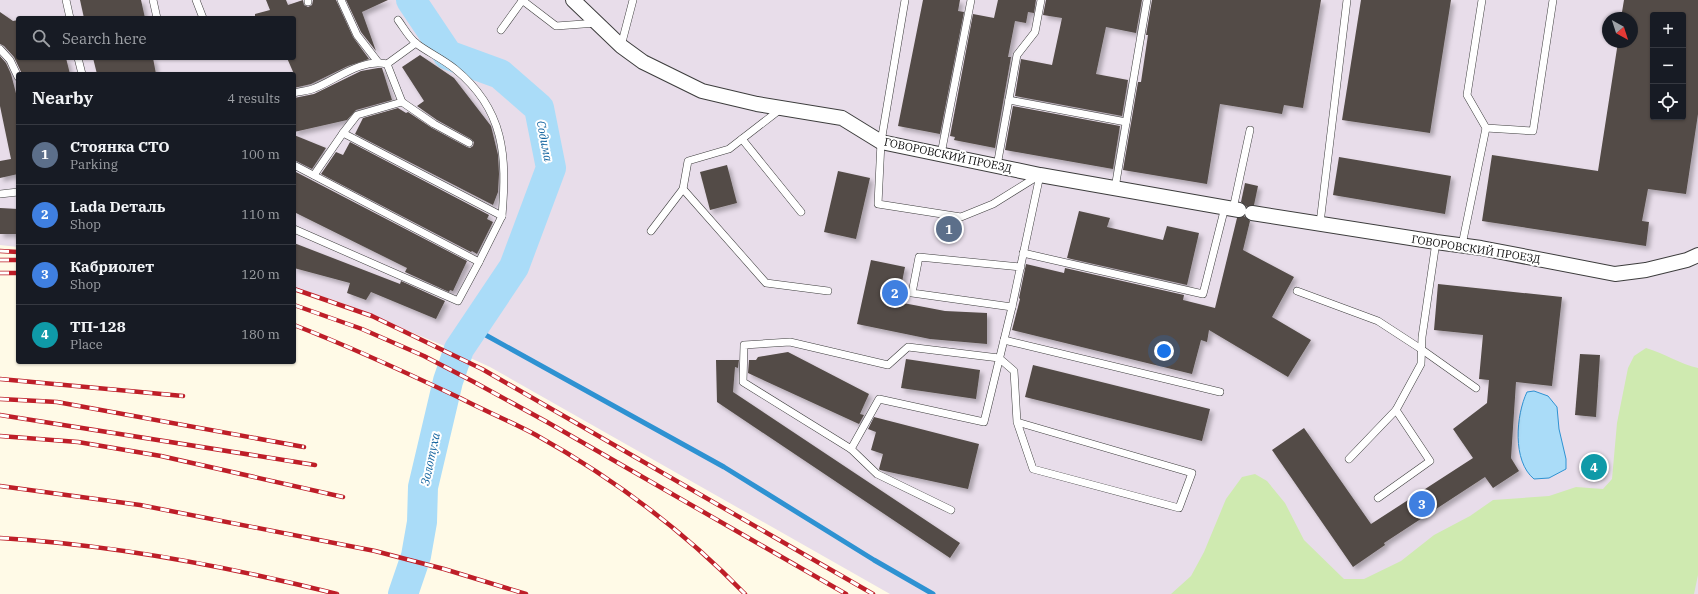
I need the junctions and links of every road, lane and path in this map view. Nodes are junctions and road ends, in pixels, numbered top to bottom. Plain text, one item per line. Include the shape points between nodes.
1 (66, 0) edge
2 (153, 0) edge
3 (196, 0) edge
4 (341, 0) edge
5 (573, 0) edge
6 (633, 0) edge
7 (905, 0) edge
8 (971, 0) edge
9 (1041, 0) edge
10 (1146, 0) edge
11 (1347, 0) edge
12 (1482, 0) edge
13 (1553, 0) edge
14 (522, 1) edge
15 (70, 16) edge
16 (157, 16) edge
17 (202, 16) edge
18 (398, 20) dead end
19 (597, 23) junction
20 (501, 30) dead end
21 (416, 43) junction
22 (621, 46) junction
23 (0, 49) edge
24 (78, 60) edge
25 (378, 62) junction
26 (387, 64) junction
27 (16, 72) edge
28 (82, 72) edge
29 (296, 93) edge
30 (1009, 100) junction
31 (402, 102) junction
32 (782, 108) junction
33 (1126, 122) junction
34 (1486, 128) junction
35 (1250, 130) dead end
36 (343, 133) junction
37 (742, 139) junction
38 (881, 142) junction
39 (469, 143) dead end
40 (941, 154) junction
41 (296, 166) edge
42 (997, 166) junction
43 (314, 175) junction
44 (1040, 175) junction
45 (1115, 188) junction
46 (683, 189) junction
47 (16, 192) edge
48 (0, 194) edge
49 (1237, 210) junction
50 (801, 212) dead end
51 (502, 216) junction
52 (1320, 223) junction
53 (296, 230) edge
54 (651, 231) dead end
55 (1436, 242) junction
56 (1462, 245) junction
57 (1023, 253) junction
58 (1698, 255) edge
59 (479, 262) junction
60 (1020, 266) junction
61 (828, 291) dead end
62 (1297, 291) dead end
63 (1012, 307) junction
64 (1004, 340) junction
65 (1421, 349) junction
66 (999, 358) junction
67 (1476, 388) dead end
68 (1220, 392) dead end
69 (1396, 410) junction
70 (1017, 422) junction
71 (852, 450) junction
72 (1349, 459) dead end
73 (1378, 498) dead end
74 (951, 510) dead end

1 - 15 lane
2 - 16 lane
3 - 17 lane
4 - 25 lane via 357,35
5 - 19 street, ГОВОРОВСКИЙ ПРОЕЗД
6 - 22 lane
7 - 38 lane
8 - 40 lane
9 - 30 lane via 1035,32 1017,55
10 - 33 lane
11 - 52 lane
12 - 34 lane via 1467,95
13 - 34 lane via 1533,131
14 - 19 lane via 556,26
14 - 20 lane
18 - 21 lane
19 - 22 street, ГОВОРОВСКИЙ ПРОЕЗД
21 - 26 lane
21 - 51 lane via 467,79 486,104 500,136 503,152
22 - 32 street, ГОВОРОВСКИЙ ПРОЕЗД via 643,62 702,91
23 - 27 lane
24 - 28 lane
25 - 26 lane
25 - 29 lane via 345,72 314,89
26 - 31 lane
30 - 33 lane
30 - 42 lane
31 - 36 lane via 357,115
31 - 39 lane via 434,124
32 - 37 lane
32 - 38 street, ГОВОРОВСКИЙ ПРОЕЗД via 842,118
33 - 45 lane
34 - 56 lane
35 - 49 lane
36 - 43 lane
36 - 51 lane
37 - 46 lane via 729,149 688,161
37 - 50 lane
38 - 40 street, ГОВОРОВСКИЙ ПРОЕЗД
38 - 44 lane via 878,204 961,217 993,204
40 - 42 street, ГОВОРОВСКИЙ ПРОЕЗД
41 - 43 lane
42 - 44 street, ГОВОРОВСКИЙ ПРОЕЗД
43 - 59 lane
44 - 45 street, ГОВОРОВСКИЙ ПРОЕЗД
44 - 57 lane
45 - 49 street, ГОВОРОВСКИЙ ПРОЕЗД
46 - 54 lane
46 - 61 lane via 766,283
47 - 48 lane
49 - 52 street, ГОВОРОВСКИЙ ПРОЕЗД
49 - 57 lane via 1203,294
51 - 59 lane
52 - 55 street, ГОВОРОВСКИЙ ПРОЕЗД
53 - 59 lane via 458,301
55 - 56 street, ГОВОРОВСКИЙ ПРОЕЗД
55 - 65 lane
56 - 58 street, ГОВОРОВСКИЙ ПРОЕЗД via 1615,274 1646,270
57 - 60 lane
60 - 63 lane
60 - 63 lane via 919,257 912,293
62 - 65 lane via 1378,321
63 - 64 lane
64 - 66 lane
64 - 68 lane
65 - 67 lane
65 - 69 lane via 1421,364
66 - 70 lane via 1014,371
66 - 71 lane via 984,422 879,399
66 - 71 lane via 908,347 888,364 790,342 744,345 743,382
69 - 72 lane
69 - 73 lane via 1430,461
70 - 70 lane via 1192,473 1179,508 1033,469
71 - 74 lane via 877,474

